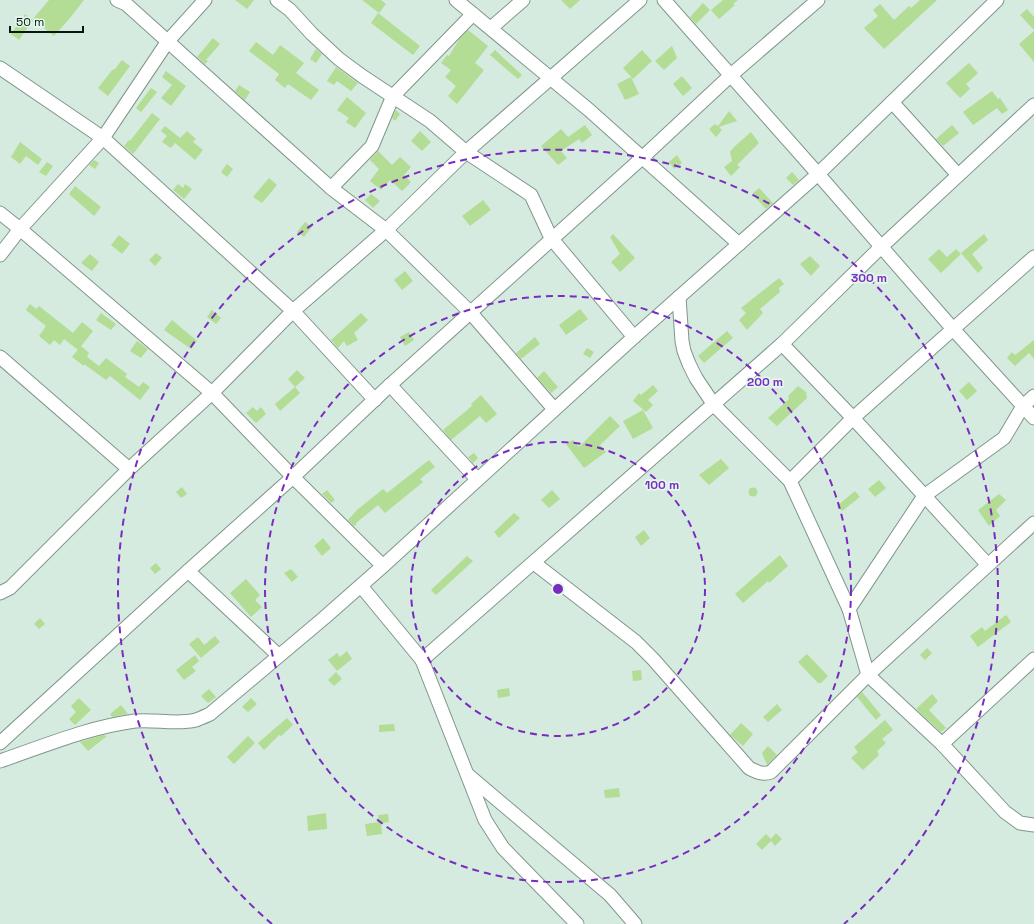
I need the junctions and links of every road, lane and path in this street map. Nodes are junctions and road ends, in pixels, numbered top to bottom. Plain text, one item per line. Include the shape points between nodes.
1 (117, 0) edge
2 (205, 0) edge
3 (277, 0) edge
4 (456, 0) edge
5 (523, 0) edge
6 (640, 0) edge
7 (664, 0) edge
8 (997, 0) edge
9 (809, 3) edge
10 (474, 14) junction
11 (491, 28) junction
12 (168, 41) junction
13 (0, 68) edge
14 (731, 75) junction
15 (551, 79) junction
16 (392, 96) junction
17 (892, 102) junction
18 (1034, 104) edge
19 (103, 138) junction
20 (466, 152) junction
21 (643, 157) junction
22 (818, 174) junction
23 (958, 175) junction
24 (331, 188) junction
25 (0, 213) edge
26 (20, 228) junction
27 (386, 230) junction
28 (551, 238) junction
29 (739, 244) junction
30 (881, 247) junction
31 (0, 255) edge
32 (1034, 257) edge
33 (678, 297) junction
34 (293, 311) junction
35 (470, 312) junction
36 (953, 329) junction
37 (634, 336) junction
38 (782, 344) junction
39 (0, 357) edge
40 (390, 385) junction
41 (212, 393) junction
42 (1034, 396) edge
43 (375, 400) junction
44 (714, 405) junction
45 (1023, 406) junction
46 (554, 409) junction
47 (853, 418) junction
48 (1034, 418) edge
49 (129, 469) junction
50 (293, 477) junction
51 (477, 479) junction
52 (790, 481) junction
53 (924, 496) junction
54 (1034, 523) edge
55 (534, 563) junction
56 (988, 565) junction
57 (383, 566) junction
58 (188, 571) junction
59 (361, 586) junction
60 (0, 593) edge
61 (849, 609) junction
62 (278, 655) junction
63 (1034, 659) edge
64 (422, 660) junction
65 (868, 675) junction
66 (0, 743) edge
67 (942, 744) junction
68 (0, 761) edge
69 (467, 774) junction
70 (1034, 824) edge
71 (577, 924) edge
72 (635, 924) edge

1 - 12 street via 126,4
2 - 12 street
3 - 16 street via 339,58
4 - 10 street
5 - 11 street
6 - 15 street
7 - 14 street
8 - 17 street
9 - 14 street
10 - 11 street
10 - 16 street
11 - 15 street
12 - 19 street
12 - 24 street
13 - 19 street
14 - 21 street
14 - 22 street
15 - 20 street
15 - 21 street
16 - 20 street via 430,121
16 - 24 street via 372,146
17 - 22 street
17 - 23 street
18 - 23 street
19 - 26 street
19 - 34 street
20 - 27 street
20 - 28 street via 531,194
21 - 28 street
21 - 29 street
22 - 29 street
22 - 30 street
23 - 30 street
24 - 27 street
25 - 26 street
26 - 31 street
26 - 41 street
27 - 34 street
27 - 35 street
28 - 35 street
28 - 37 street
29 - 33 street
30 - 36 street
30 - 38 street
32 - 36 street
33 - 37 street
33 - 44 street via 684,351 696,378
34 - 41 street
34 - 43 street
35 - 40 street
35 - 46 street
36 - 45 street
36 - 47 street
37 - 46 street
38 - 44 street
38 - 47 street
39 - 49 street
40 - 43 street
40 - 51 street
41 - 49 street
41 - 50 street
42 - 45 street
43 - 50 street
44 - 52 street
44 - 55 street
45 - 48 street
45 - 53 street via 1004,438
46 - 51 street
47 - 52 street
47 - 53 street
49 - 60 street via 10,588
50 - 57 street
50 - 58 street
51 - 57 street
52 - 61 street
53 - 56 street
53 - 61 street
54 - 56 street
55 - 64 street
55 - 65 street via 636,642 749,768 759,773 771,772
56 - 65 street
57 - 59 street
58 - 62 street
58 - 66 street
59 - 62 street
59 - 64 street
61 - 65 street
62 - 68 street via 210,714 196,720 136,721 106,726
63 - 67 street
64 - 69 street
65 - 67 street
67 - 70 street via 1005,812 1020,823
69 - 71 street via 486,820 503,848
69 - 72 street via 610,894

